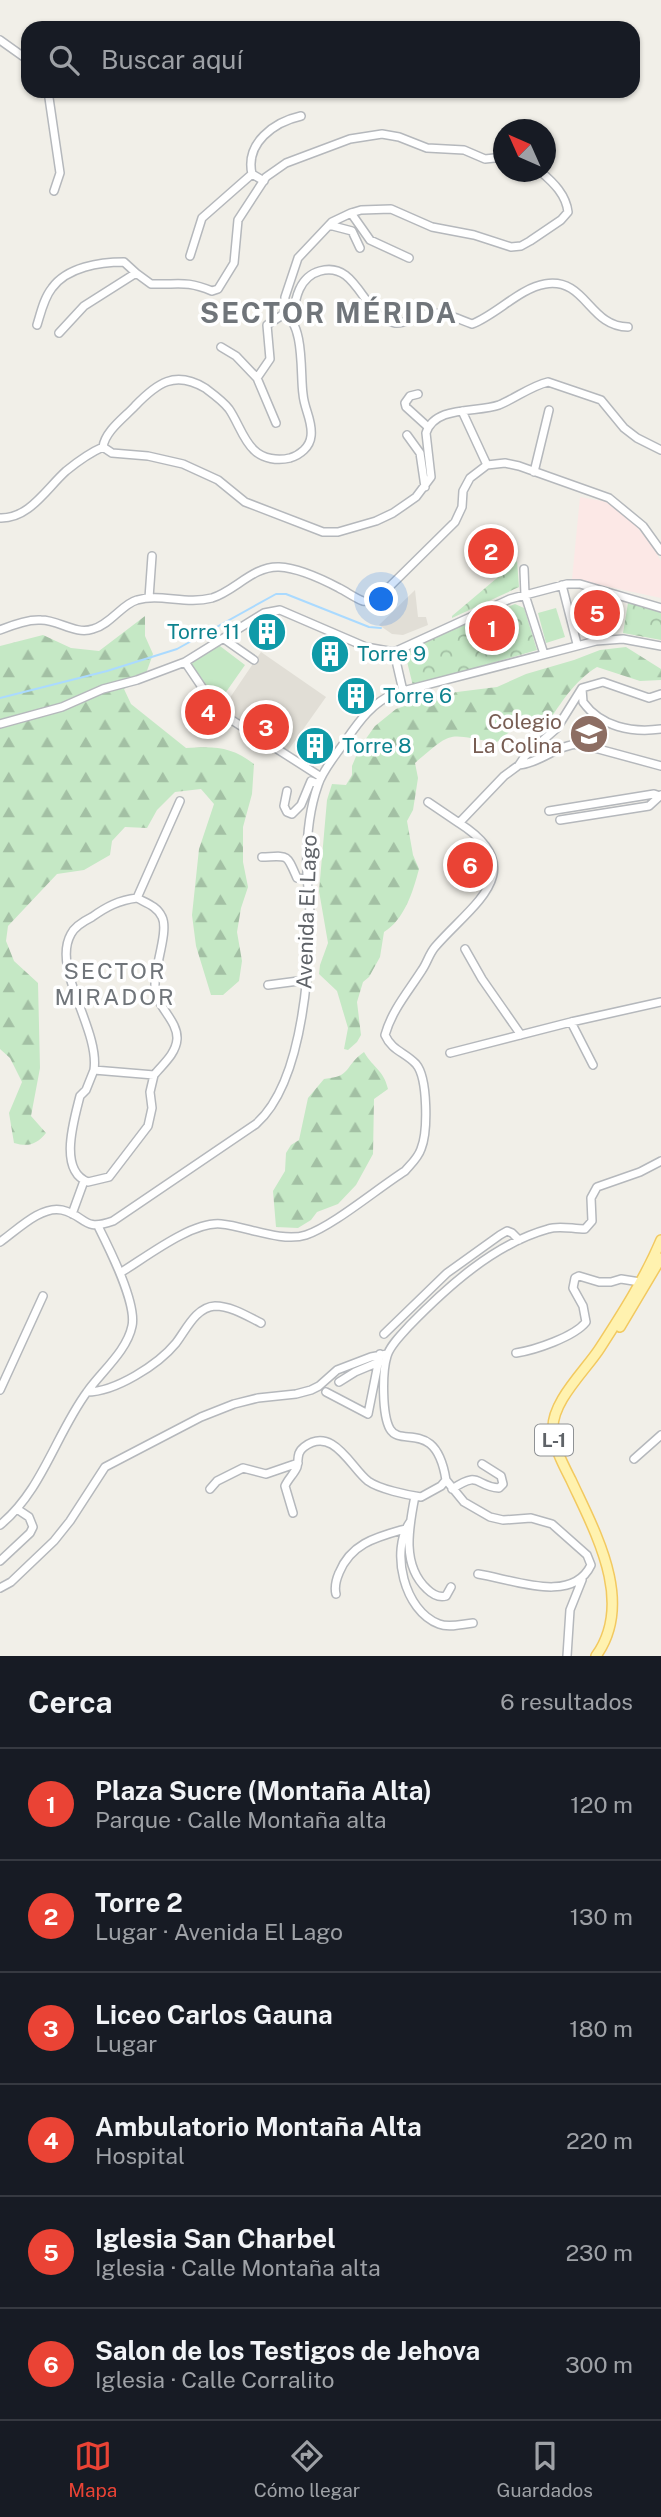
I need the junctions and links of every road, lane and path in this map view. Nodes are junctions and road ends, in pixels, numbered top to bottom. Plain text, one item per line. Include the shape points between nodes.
1 (0, 40) edge
2 (21, 55) edge
3 (49, 98) edge
4 (301, 116) dead end
5 (493, 159) edge
6 (252, 174) junction
7 (264, 181) junction
8 (550, 182) edge
9 (54, 191) dead end
10 (351, 213) junction
11 (329, 225) junction
12 (360, 248) dead end
13 (190, 256) dead end
14 (409, 258) dead end
15 (136, 273) junction
16 (284, 314) junction
17 (292, 319) junction
18 (37, 325) dead end
19 (628, 327) dead end
20 (58, 333) dead end
21 (221, 347) dead end
22 (257, 378) junction
23 (418, 394) dead end
24 (462, 411) junction
25 (549, 411) dead end
26 (276, 423) dead end
27 (428, 427) junction
28 (407, 435) dead end
29 (103, 447) junction
30 (661, 450) edge
31 (487, 465) junction
32 (534, 472) junction
33 (425, 487) junction
34 (0, 518) edge
35 (661, 551) edge
36 (152, 556) dead end
37 (524, 569) dead end
38 (562, 585) junction
39 (525, 595) junction
40 (149, 598) junction
41 (661, 608) edge
42 (0, 630) edge
43 (223, 639) junction
44 (578, 644) junction
45 (661, 646) edge
46 (394, 652) junction
47 (544, 654) junction
48 (254, 660) dead end
49 (185, 662) junction
50 (582, 688) junction
51 (403, 691) junction
52 (661, 694) edge
53 (0, 724) edge
54 (661, 729) edge
55 (519, 765) junction
56 (661, 766) edge
57 (319, 781) junction
58 (286, 791) dead end
59 (660, 795) edge
60 (180, 801) dead end
61 (428, 802) dead end
62 (549, 811) dead end
63 (560, 820) dead end
64 (459, 823) junction
65 (262, 857) dead end
66 (307, 879) junction
67 (137, 898) junction
68 (465, 949) dead end
69 (306, 981) junction
70 (268, 985) dead end
71 (661, 1002) edge
72 (572, 1022) junction
73 (522, 1035) junction
74 (450, 1053) dead end
75 (593, 1065) dead end
76 (94, 1070) junction
77 (154, 1075) junction
78 (661, 1161) edge
79 (84, 1181) junction
80 (72, 1214) junction
81 (98, 1226) junction
82 (519, 1240) junction
83 (661, 1241) edge
84 (0, 1242) edge
85 (661, 1258) edge
86 (661, 1265) edge
87 (120, 1273) junction
88 (652, 1276) junction
89 (640, 1282) junction
90 (43, 1296) dead end
91 (261, 1323) dead end
92 (384, 1334) dead end
93 (516, 1353) dead end
94 (382, 1357) junction
95 (339, 1382) dead end
96 (0, 1390) edge
97 (86, 1392) junction
98 (326, 1392) dead end
99 (661, 1435) edge
100 (634, 1459) dead end
101 (298, 1463) junction
102 (482, 1464) dead end
103 (446, 1480) junction
104 (210, 1489) dead end
105 (452, 1489) junction
106 (415, 1496) junction
107 (17, 1509) junction
108 (293, 1513) dead end
109 (0, 1525) edge
110 (408, 1525) junction
111 (0, 1561) edge
112 (478, 1574) dead end
113 (584, 1577) junction
114 (451, 1587) dead end
115 (0, 1588) edge
116 (336, 1594) dead end
117 (473, 1623) dead end
118 (567, 1656) edge
119 (596, 1656) edge
120 (603, 1656) edge

1 - 2 street
3 - 9 street via 60,173
4 - 6 street via 263,135 254,151
5 - 7 street via 464,150 416,146 389,134 367,135 286,163
6 - 7 street
6 - 13 street via 202,218
7 - 15 street via 238,220 233,263 218,289 194,283 151,284
8 - 10 street via 566,201 568,212 521,246 432,227 391,209
10 - 11 street
10 - 14 street via 370,240
11 - 12 street via 352,231
11 - 16 street via 299,258
15 - 18 street via 124,262 102,262 62,278 46,297
15 - 20 street via 84,306
16 - 17 street
16 - 22 street via 267,325 270,359
17 - 19 street via 301,286 312,273 334,270 349,278 381,317 396,323 446,313 472,324 537,286 553,284 576,291 608,323
17 - 29 street via 302,360 302,394 311,424 310,441 299,453 280,459 260,455 227,407 208,391 179,378 146,394
21 - 22 street
22 - 26 street
23 - 27 street via 410,396 406,407
24 - 27 street via 444,415
24 - 30 street via 495,406 548,382 601,400 624,428
24 - 31 street
25 - 32 street
27 - 33 street via 431,477
28 - 33 street via 420,453
29 - 33 street via 111,453 183,464 218,480 253,506 323,531 338,532 376,521
29 - 34 street via 65,472 18,516
31 - 32 street via 505,463
31 - 40 street via 466,484 455,522 372,601 281,567 253,574 209,598
32 - 35 street via 618,503
36 - 40 street
37 - 39 street
38 - 39 street
38 - 41 street via 580,584
38 - 44 street
39 - 46 street
39 - 47 street
40 - 42 street via 134,601 94,629 42,620
43 - 46 street via 264,613 280,610 366,647
43 - 48 street
43 - 49 street
44 - 45 street, Avenida El Lago via 623,639
44 - 47 street, Avenida El Lago
46 - 51 street
47 - 51 street, Avenida El Lago
49 - 53 street via 62,707
49 - 57 street via 214,705
50 - 52 street via 603,682 649,698
50 - 54 street via 583,702 605,722 630,730
50 - 55 street via 557,728
51 - 57 street, Avenida El Lago via 385,697 363,715
55 - 56 street via 568,744 580,744
55 - 64 street
57 - 58 street via 311,781 292,814 284,806
57 - 66 street, Avenida El Lago
59 - 62 street
59 - 63 street via 649,806
60 - 67 street
61 - 64 street
64 - 87 street via 491,851 492,877 475,906 431,952 394,1011 385,1035 395,1050 415,1062 425,1088 422,1148 414,1161 308,1234 288,1236 207,1225
65 - 66 street via 285,856 297,878
66 - 69 street, Avenida El Lago
67 - 76 street via 116,903 84,921 68,942 66,965 90,1034
67 - 77 street via 158,910 164,922 156,961 156,996 177,1039 170,1057
68 - 73 street
69 - 70 street
69 - 81 street, Avenida El Lago via 297,1041 265,1115 187,1172 113,1221
71 - 72 street
72 - 73 street
72 - 75 street
73 - 74 street
76 - 77 street
76 - 79 street via 80,1096 69,1160
77 - 79 street via 148,1126 109,1177
78 - 82 street via 597,1187 591,1198 592,1220 585,1228 555,1227
79 - 80 street
80 - 81 street
80 - 84 street via 61,1209 44,1212
81 - 87 street
82 - 92 street via 507,1231 500,1235 447,1273
82 - 94 street via 453,1284
83 - 89 main road, L-1
85 - 88 main road, L-1
86 - 88 street
87 - 97 street via 132,1326 126,1341
88 - 120 main road, L-1 via 566,1402 558,1425 561,1448 601,1532 615,1575 616,1625
89 - 93 street via 575,1278 573,1288 586,1322 578,1330
89 - 119 main road, L-1 via 561,1400 553,1424 557,1450 610,1576 610,1624
90 - 96 street
91 - 97 street via 231,1309 205,1309 176,1344 136,1375 110,1388
94 - 95 street
94 - 98 street via 368,1414
94 - 103 street via 383,1399 390,1429 432,1445
94 - 115 street via 337,1370 311,1390 234,1404 105,1466 54,1541
97 - 107 street
99 - 100 street
101 - 104 street via 266,1474 243,1468
101 - 106 street via 304,1446 326,1442 374,1485
101 - 108 street via 285,1486
102 - 105 street via 501,1476 499,1488 471,1480
103 - 105 street
103 - 106 street via 429,1493
105 - 113 street via 490,1517 531,1518 552,1524 591,1559
106 - 110 street
107 - 109 street
107 - 111 street via 29,1517 33,1527
110 - 114 street via 411,1566 417,1580 440,1597
110 - 116 street via 362,1543 343,1564
110 - 117 street via 401,1574 410,1594 440,1624
112 - 113 street via 550,1586
113 - 118 street via 570,1610

